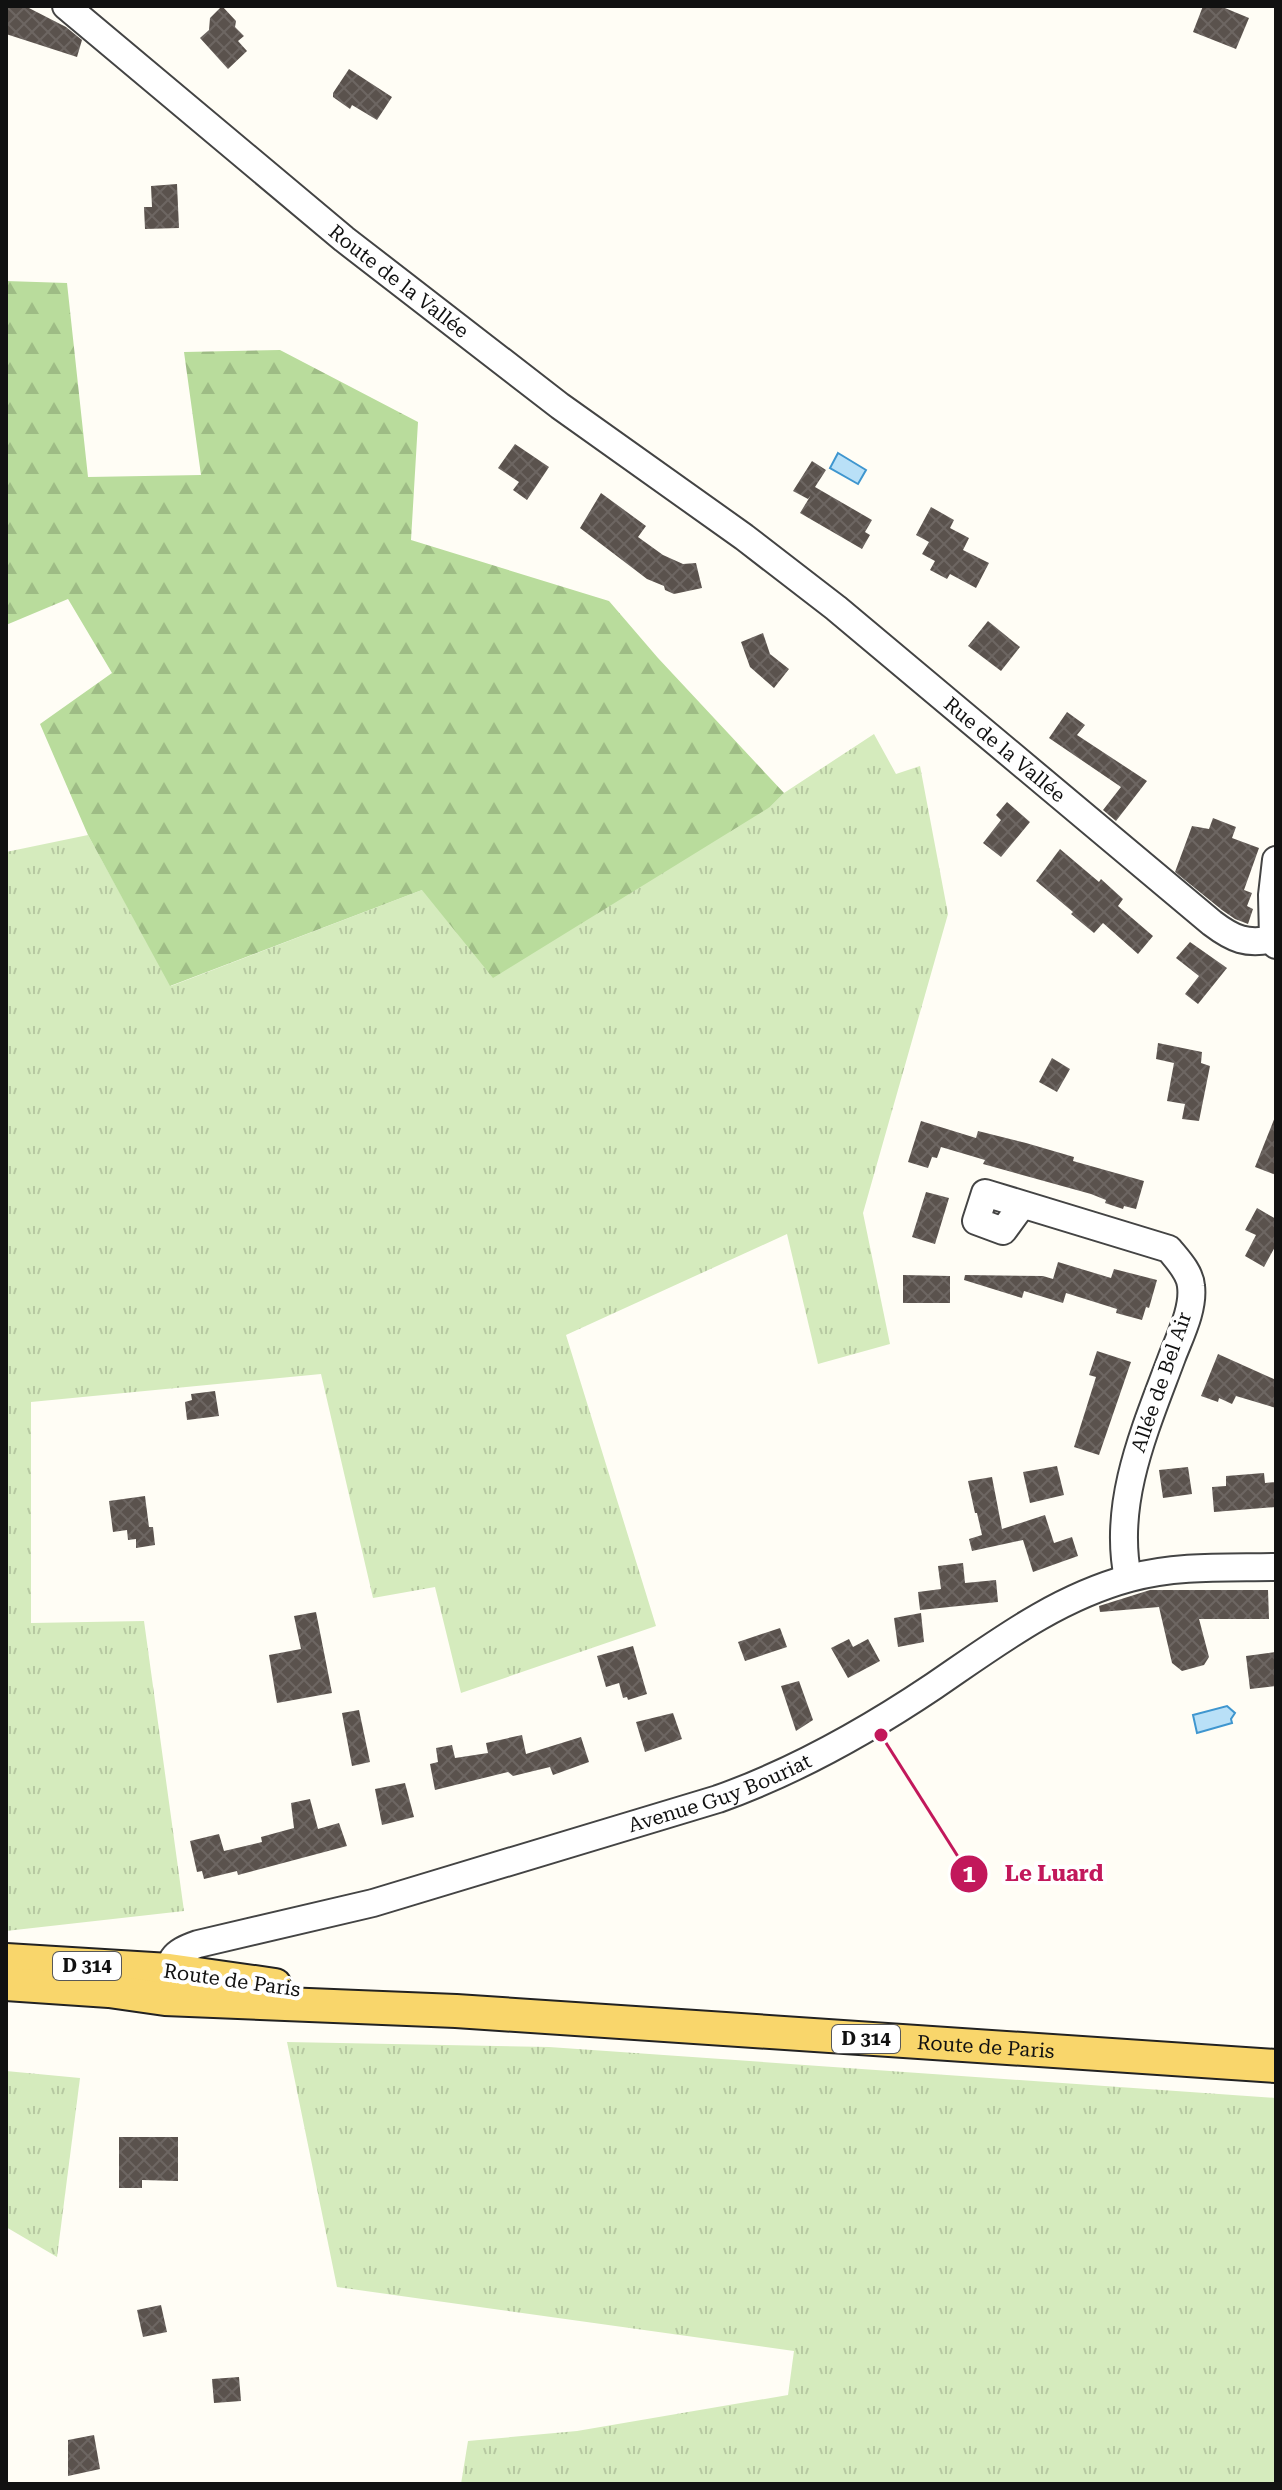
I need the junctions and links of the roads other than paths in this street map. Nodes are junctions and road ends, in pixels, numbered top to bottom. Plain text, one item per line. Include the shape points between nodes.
1 (66, 6) edge
2 (744, 537) joint
3 (1276, 860) edge
4 (1275, 942) edge
5 (1022, 1205) dead end
6 (1276, 1567) edge
7 (1128, 1578) junction
8 (6, 1960) edge
9 (6, 1984) edge
10 (167, 1984) junction
11 (1276, 2066) edge

1 - 2 street, Route de la Vallée via 357,248 560,406
2 - 4 street, Rue de la Vallée via 1232,938
3 - 4 street
5 - 7 street, Allée de Bel Air via 1169,1249 1192,1284 1188,1314 1134,1459 1126,1508
6 - 7 street, Avenue Guy Bouriat via 1181,1569
7 - 10 street, Avenue Guy Bouriat via 1030,1621 895,1710 761,1783 373,1903 198,1944 170,1961
8 - 10 main road, Route de Paris / D 314
9 - 10 main road, Route de Paris / D 314 via 109,1991
10 - 11 main road, Route de Paris / D 314 via 456,2011

